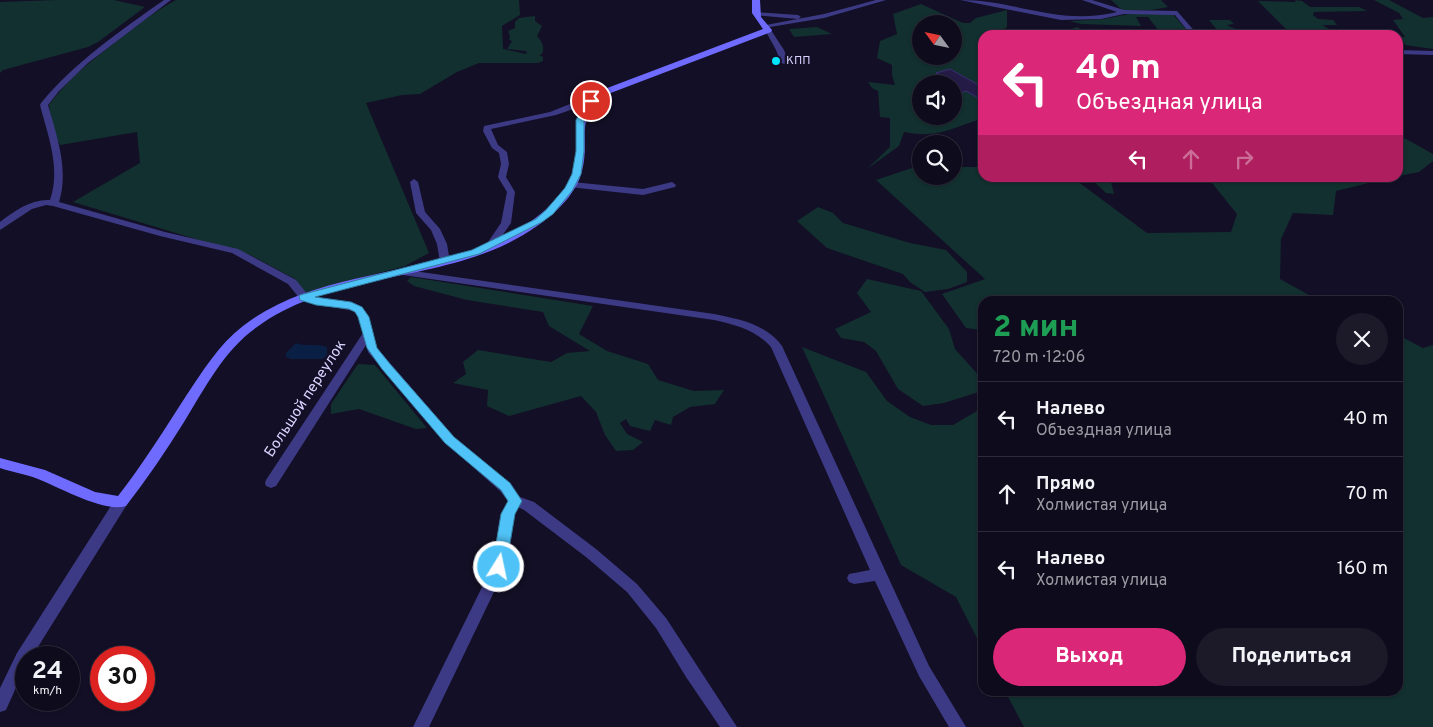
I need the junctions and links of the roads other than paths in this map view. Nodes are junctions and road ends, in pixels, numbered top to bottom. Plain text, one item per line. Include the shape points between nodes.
1 (168, 0) edge
2 (756, 0) edge
3 (883, 0) edge
4 (963, 0) edge
5 (1085, 0) edge
6 (1124, 12) junction
7 (755, 14) junction
8 (812, 19) junction
9 (766, 28) junction
10 (1191, 30) edge
11 (1403, 52) edge
12 (1433, 53) edge
13 (784, 63) dead end
14 (598, 96) junction
15 (414, 182) dead end
16 (572, 185) junction
17 (672, 185) dead end
18 (54, 202) junction
19 (0, 227) edge
20 (491, 245) junction
21 (445, 262) junction
22 (400, 272) junction
23 (304, 297) junction
24 (368, 333) junction
25 (0, 463) edge
26 (271, 483) dead end
27 (515, 501) junction
28 (121, 502) junction
29 (879, 574) junction
30 (854, 578) dead end
31 (0, 706) edge
32 (421, 727) edge
33 (729, 727) edge
34 (958, 727) edge

1 - 18 street via 74,71 44,105 58,157
2 - 7 street
3 - 8 street
4 - 6 street via 1064,20 1089,20
5 - 6 street
6 - 10 street via 1177,13
7 - 8 street
7 - 9 street
8 - 9 street
9 - 13 street
9 - 14 street
11 - 12 street
14 - 16 street via 587,106 580,120 580,151
14 - 20 street via 540,117 487,128 495,146 503,152 502,177 511,192 506,223
15 - 21 street via 422,213 435,229
16 - 17 street via 643,192
16 - 20 street via 550,212
18 - 19 street via 27,207
18 - 23 street via 235,251 292,282
20 - 21 street
21 - 22 street
22 - 23 street
22 - 29 street via 714,317 760,330 776,346
23 - 24 street via 358,309
23 - 28 street via 264,316 228,346 194,393 143,476
24 - 26 street, Большой переулок
24 - 27 street via 372,348 450,440 505,487
25 - 28 street via 40,474 93,497
27 - 32 street via 508,514 499,567
27 - 33 street via 529,506 632,588 661,623
28 - 31 street via 22,658
29 - 30 street
29 - 34 street via 924,671

